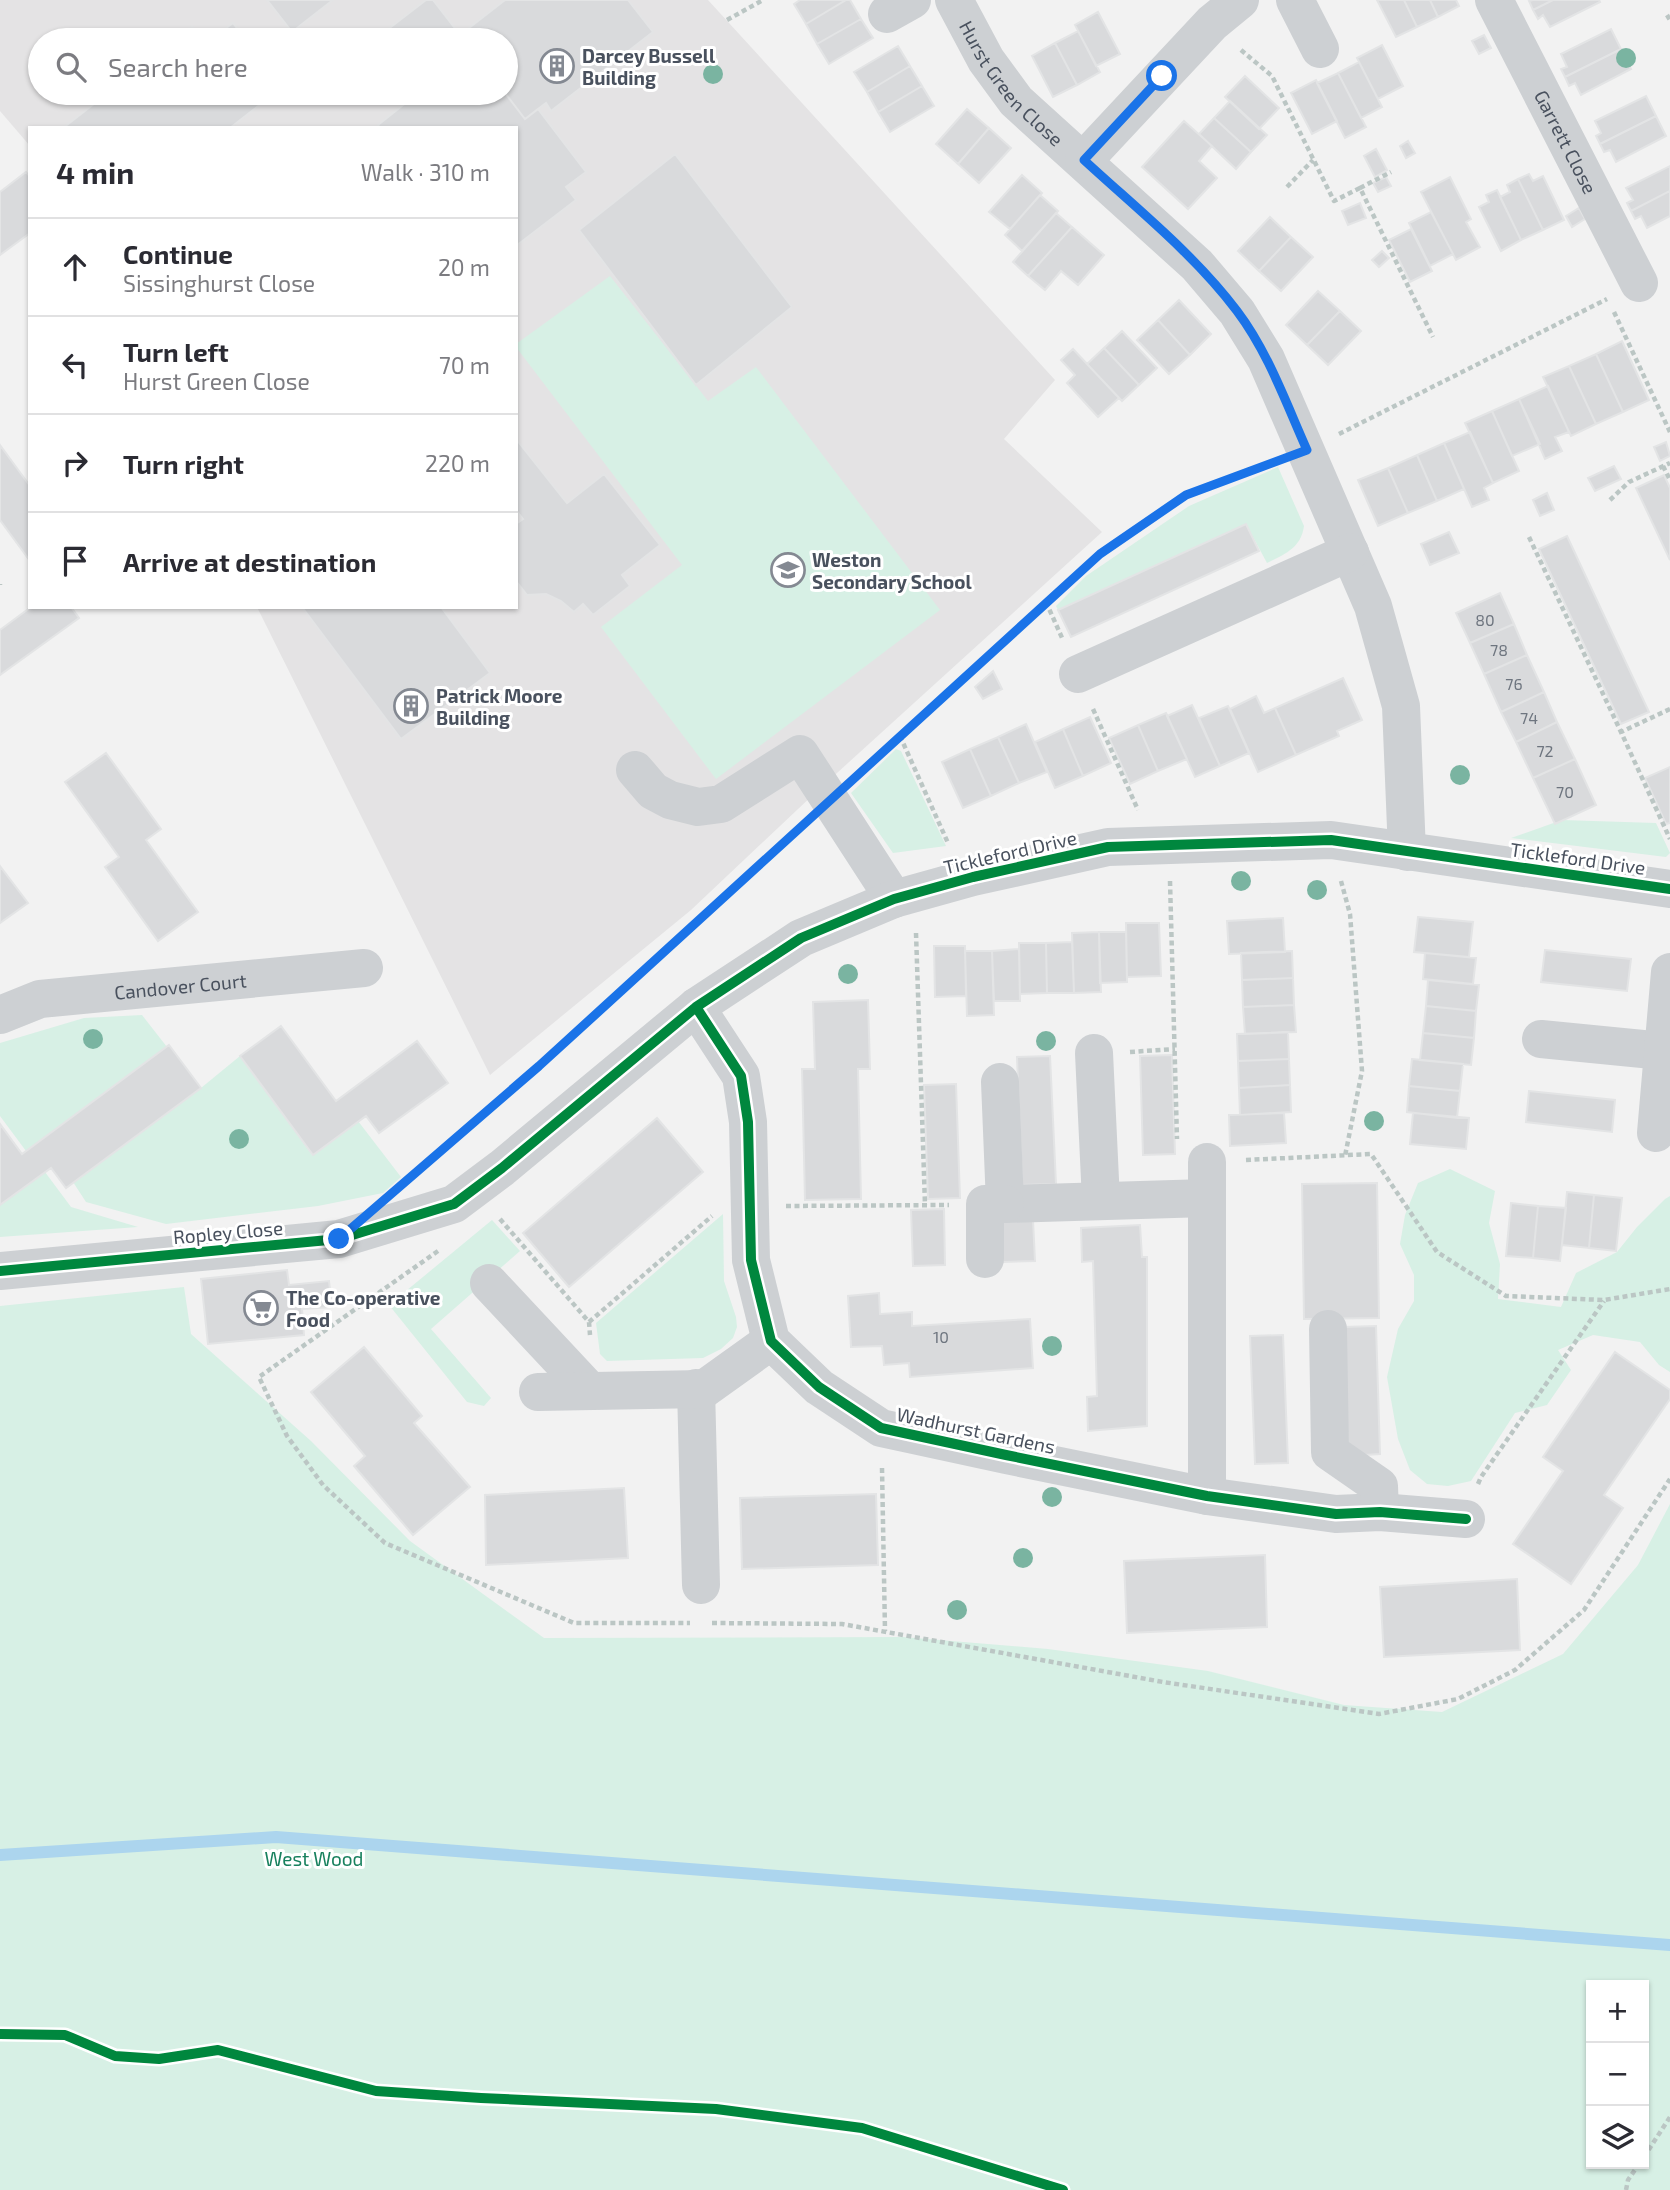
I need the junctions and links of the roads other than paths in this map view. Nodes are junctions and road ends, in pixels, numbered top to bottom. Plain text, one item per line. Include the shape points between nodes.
1 (954, 0) edge
2 (1295, 0) edge
3 (1493, 0) edge
4 (1226, 12) edge
5 (1320, 49) dead end
6 (1084, 160) junction
7 (1623, 291) road end
8 (1350, 552) junction
9 (1078, 674) road end
10 (635, 770) dead end
11 (1407, 852) junction
12 (1670, 889) edge
13 (904, 896) junction
14 (365, 968) dead end
15 (1670, 972) edge
16 (696, 1007) junction
17 (0, 1016) edge
18 (1541, 1039) dead end
19 (1663, 1051) junction
20 (1094, 1053) dead end
21 (1000, 1082) dead end
22 (1656, 1133) dead end
23 (464, 1197) joint
24 (1101, 1201) junction
25 (995, 1204) junction
26 (985, 1259) dead end
27 (0, 1271) edge
28 (489, 1283) dead end
29 (1328, 1329) dead end
30 (771, 1341) junction
31 (696, 1388) junction
32 (593, 1390) junction
33 (538, 1392) dead end
34 (1208, 1496) junction
35 (1380, 1512) junction
36 (1466, 1519) road end
37 (701, 1585) dead end

1 - 6 street, Hurst Green Close via 986,60 1016,101
2 - 5 street
3 - 7 street, Garrett Close
4 - 6 street
6 - 8 street, Hurst Green Close via 1197,265 1237,312 1266,359
8 - 9 street
8 - 11 street via 1373,606 1401,706
10 - 13 street via 653,791 670,800 710,806 721,804 800,754
11 - 12 street, Tickleford Drive
11 - 13 street, Tickleford Drive via 1331,840 1108,847
13 - 16 street, Tickleford Drive via 801,938
14 - 17 street, Candover Court via 40,999
15 - 19 street
16 - 23 street, Tickleford Drive
16 - 30 street via 741,1076 748,1122 751,1260
18 - 19 street
19 - 22 street
20 - 24 street
21 - 25 street
23 - 27 street, Ropley Close via 339,1239
24 - 25 street
24 - 34 street via 1197,1186
25 - 26 street
28 - 32 street
29 - 35 street via 1329,1452 1379,1486
30 - 31 street via 704,1388
30 - 34 street, Wadhurst Gardens via 819,1387 881,1428
31 - 32 street
31 - 37 street
32 - 33 street
34 - 35 street, Wadhurst Gardens via 1336,1514
35 - 36 street, Wadhurst Gardens

